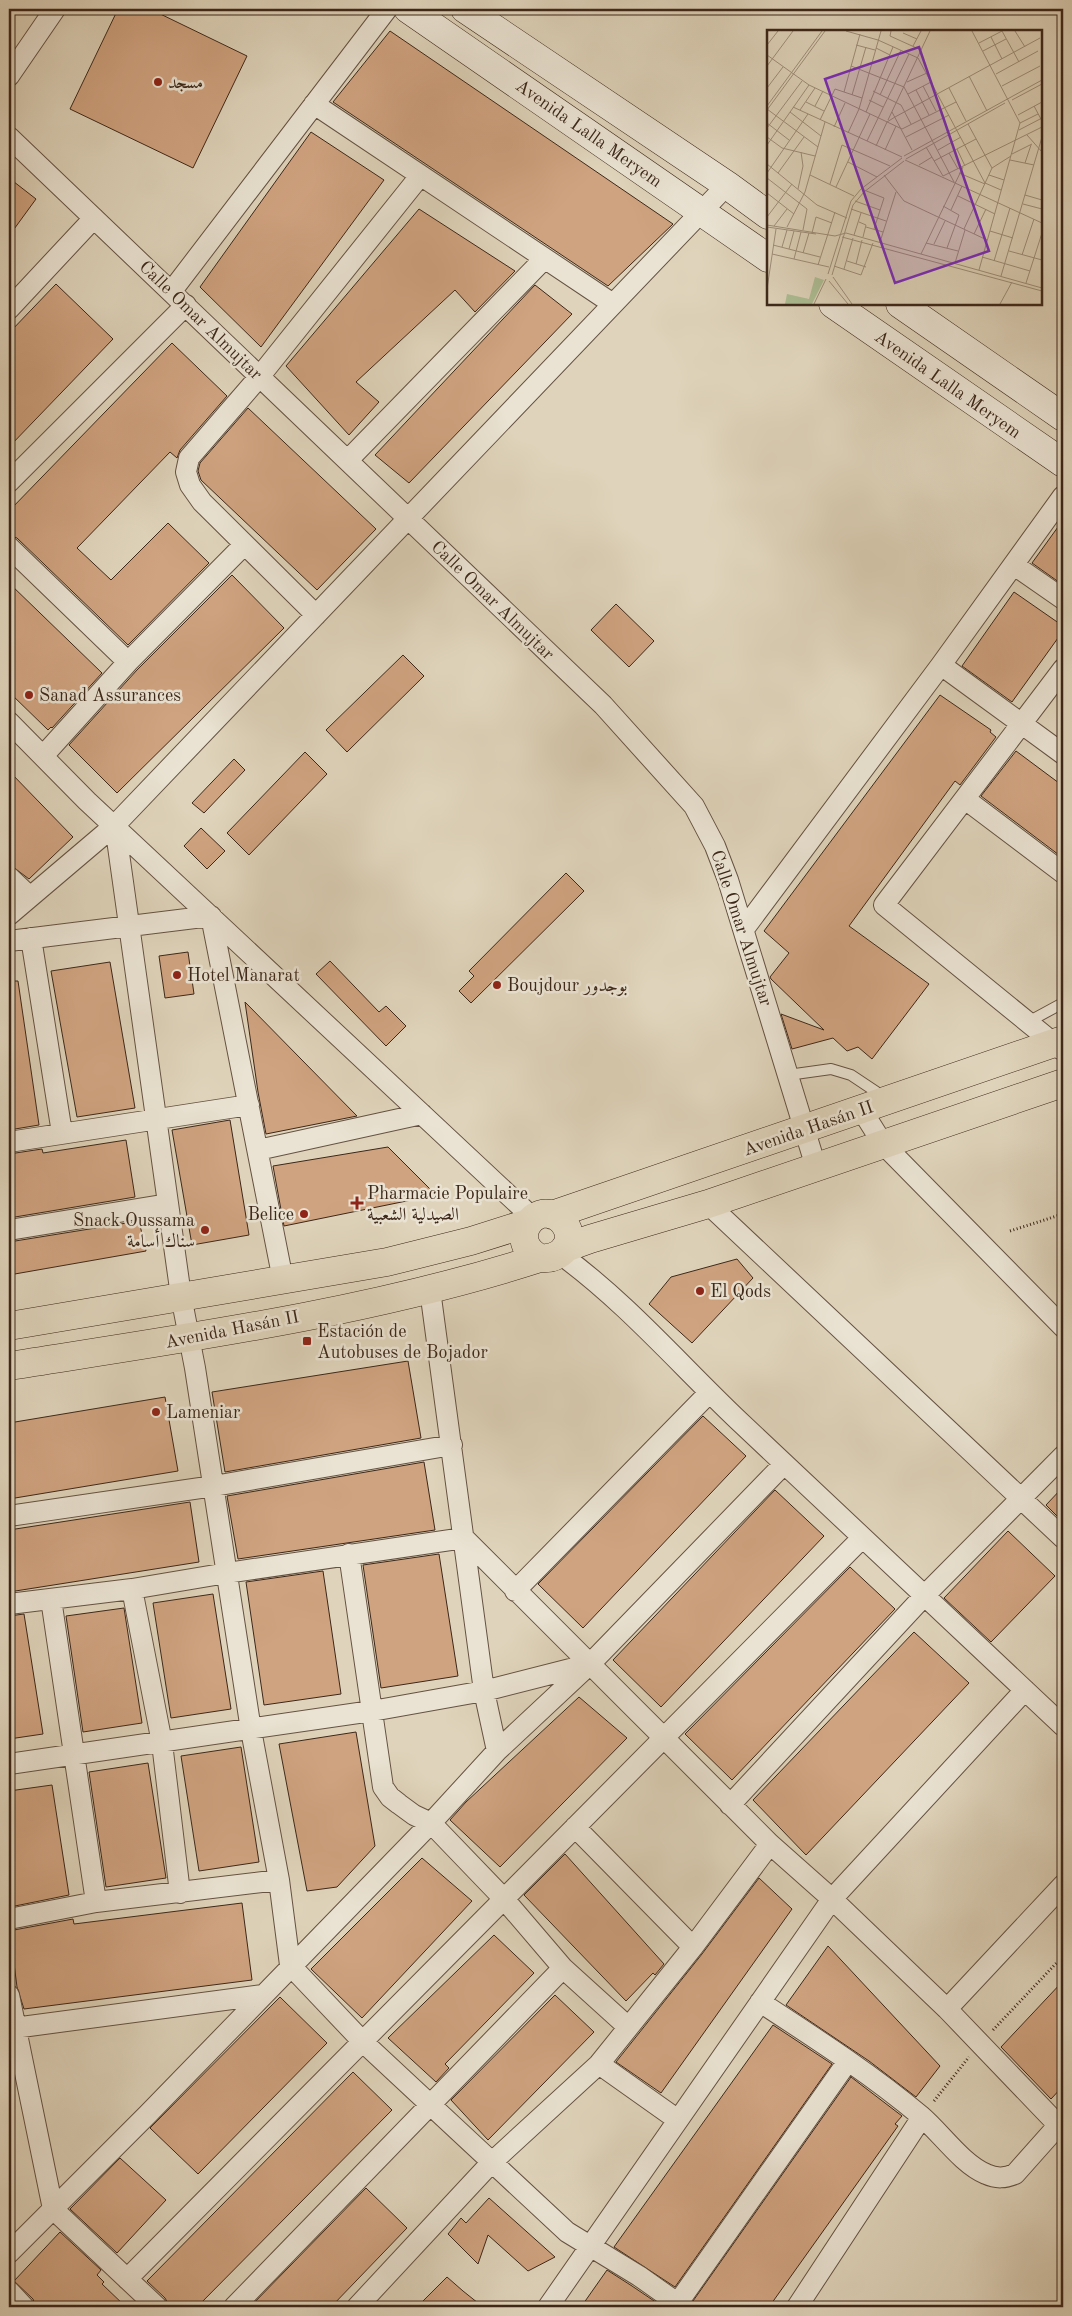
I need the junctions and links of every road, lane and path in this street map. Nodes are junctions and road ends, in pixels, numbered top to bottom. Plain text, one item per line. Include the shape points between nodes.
1 (55, 9) edge
2 (387, 9) edge
3 (408, 9) edge
4 (465, 9) edge
5 (9, 76) edge
6 (314, 104) junction
7 (9, 137) edge
8 (420, 176) junction
9 (727, 185) junction
10 (702, 211) junction
11 (767, 214) edge
12 (94, 218) junction
13 (767, 257) edge
14 (544, 259) junction
15 (178, 298) junction
16 (614, 304) junction
17 (834, 305) edge
18 (901, 305) edge
19 (9, 309) edge
20 (260, 376) junction
21 (1063, 417) edge
22 (348, 460) junction
23 (1063, 462) edge
24 (9, 482) edge
25 (1063, 496) edge
26 (408, 518) junction
27 (244, 545) junction
28 (9, 547) edge
29 (1014, 565) junction
30 (1063, 599) edge
31 (316, 615) junction
32 (128, 662) junction
33 (941, 665) junction
34 (1063, 669) edge
35 (9, 722) edge
36 (1023, 723) junction
37 (1063, 754) edge
38 (43, 756) junction
39 (965, 799) junction
40 (115, 825) junction
41 (1063, 873) edge
42 (9, 877) edge
43 (30, 897) junction
44 (9, 915) edge
45 (211, 916) junction
46 (129, 926) junction
47 (744, 928) junction
48 (32, 938) junction
49 (9, 941) edge
50 (1063, 1003) edge
51 (1028, 1022) junction
52 (1061, 1045) edge
53 (788, 1075) junction
54 (1063, 1083) edge
55 (889, 1100) junction
56 (249, 1105) junction
57 (861, 1109) junction
58 (422, 1114) junction
59 (156, 1119) junction
60 (804, 1129) junction
61 (62, 1133) junction
62 (9, 1142) edge
63 (883, 1144) junction
64 (258, 1150) junction
65 (816, 1167) junction
66 (168, 1204) junction
67 (708, 1204) junction
68 (1063, 1214) edge
69 (538, 1219) junction
70 (9, 1230) edge
71 (1010, 1231) dead end
72 (555, 1253) junction
73 (283, 1280) junction
74 (430, 1290) junction
75 (181, 1296) junction
76 (9, 1326) edge
77 (1063, 1327) edge
78 (190, 1338) junction
79 (9, 1366) edge
80 (709, 1393) junction
81 (452, 1445) junction
82 (1063, 1456) edge
83 (784, 1464) junction
84 (214, 1486) junction
85 (1020, 1500) junction
86 (9, 1516) edge
87 (464, 1538) junction
88 (862, 1538) junction
89 (1063, 1538) edge
90 (349, 1554) junction
91 (227, 1573) junction
92 (132, 1589) junction
93 (515, 1591) junction
94 (924, 1596) junction
95 (51, 1599) junction
96 (9, 1604) edge
97 (590, 1664) junction
98 (1025, 1690) junction
99 (484, 1691) junction
100 (372, 1711) junction
101 (1063, 1726) edge
102 (251, 1730) junction
103 (663, 1739) junction
104 (162, 1743) junction
105 (497, 1750) junction
106 (74, 1754) junction
107 (9, 1764) edge
108 (730, 1804) junction
109 (431, 1823) junction
110 (575, 1827) junction
111 (770, 1844) junction
112 (278, 1880) junction
113 (1063, 1885) edge
114 (180, 1893) junction
115 (504, 1899) junction
116 (832, 1899) junction
117 (96, 1902) junction
118 (9, 1919) edge
119 (693, 1947) junction
120 (290, 1965) junction
121 (563, 1968) junction
122 (9, 1995) edge
123 (263, 1995) junction
124 (760, 2002) junction
125 (947, 2009) junction
126 (627, 2026) junction
127 (14, 2028) junction
128 (363, 2042) junction
129 (848, 2060) junction
130 (599, 2064) junction
131 (430, 2105) junction
132 (922, 2117) junction
133 (678, 2120) junction
134 (1062, 2125) edge
135 (491, 2163) junction
136 (53, 2209) junction
137 (591, 2245) junction
138 (9, 2254) edge
139 (127, 2279) junction
140 (9, 2291) edge
141 (679, 2306) edge
142 (24, 2307) edge
143 (157, 2307) edge
144 (234, 2307) edge
145 (357, 2307) edge
146 (548, 2307) edge
147 (797, 2307) edge

1 - 5 street
2 - 6 street
3 - 10 street, Avenida Lalla Meryem
4 - 9 street, Avenida Lalla Meryem
6 - 8 street
6 - 15 street
7 - 12 street, Calle Omar Almujtar
8 - 14 street
8 - 20 street
9 - 10 street
9 - 11 street, Avenida Lalla Meryem
10 - 13 street, Avenida Lalla Meryem
10 - 16 street
12 - 15 street, Calle Omar Almujtar
12 - 19 street
14 - 16 street
14 - 22 street
15 - 20 street, Calle Omar Almujtar
15 - 24 street
16 - 26 street
17 - 23 street, Avenida Lalla Meryem
18 - 21 street
20 - 22 street, Calle Omar Almujtar
20 - 27 street via 209,432 186,465 195,494
22 - 26 street, Calle Omar Almujtar
25 - 29 street
26 - 31 street
26 - 47 street, Calle Omar Almujtar via 603,705 694,806 715,846
27 - 31 street
27 - 32 street
28 - 32 street
29 - 30 street
29 - 33 street
31 - 40 street
32 - 38 street
33 - 36 street
33 - 47 street
34 - 36 street
35 - 38 street
36 - 37 street
36 - 39 street
38 - 40 street
39 - 41 street
39 - 51 street via 884,904
40 - 43 street
40 - 45 street
40 - 46 street
42 - 43 street
43 - 44 street
45 - 46 street
45 - 56 street
45 - 58 street
46 - 48 street
46 - 59 street
47 - 53 street, Calle Omar Almujtar
48 - 49 street
48 - 61 street
50 - 51 lane
51 - 52 street
52 - 55 main road, Avenida Hasán II
53 - 55 lane via 831,1069 851,1075
53 - 60 street, Calle Omar Almujtar
54 - 63 main road, Avenida Hasán II
55 - 57 main road, Avenida Hasán II
56 - 59 street
56 - 64 street
57 - 60 main road, Avenida Hasán II
57 - 63 street
58 - 64 street
58 - 69 street
59 - 61 street
59 - 66 street
60 - 65 street, Calle Omar Almujtar
60 - 69 main road, Avenida Hasán II
61 - 62 street
63 - 65 main road, Avenida Hasán II
63 - 77 street
64 - 73 street
65 - 67 main road, Avenida Hasán II
66 - 70 street
66 - 75 street
67 - 72 main road, Avenida Hasán II via 590,1239
67 - 85 street
68 - 71 path
69 - 72 main road via 564,1222 567,1228 569,1235
69 - 72 main road via 524,1236 525,1243 534,1255
69 - 73 main road, Avenida Hasán II via 471,1241 387,1262
72 - 74 main road, Avenida Hasán II
72 - 80 street via 600,1285
73 - 75 main road, Avenida Hasán II
74 - 78 main road, Avenida Hasán II
74 - 81 street
75 - 76 main road, Avenida Hasán II
75 - 78 street
78 - 79 main road, Avenida Hasán II
78 - 84 street
80 - 83 street
80 - 93 street
81 - 84 street
81 - 87 street
82 - 85 street
83 - 88 street
83 - 97 street
84 - 86 street
84 - 91 street
85 - 89 street
85 - 94 street
87 - 90 street
87 - 93 street
87 - 99 street
88 - 94 street
88 - 103 street
90 - 91 street
90 - 100 street
91 - 92 street
91 - 102 street
92 - 95 street
92 - 104 street
93 - 97 street
94 - 98 street
94 - 108 street
95 - 96 street
95 - 106 street
97 - 99 street
97 - 103 street
97 - 105 street
98 - 101 street
98 - 116 street
99 - 100 street
99 - 105 street
100 - 102 street
100 - 109 street via 384,1787 399,1804
102 - 104 street
102 - 112 street
103 - 108 street
103 - 110 street
104 - 106 street
104 - 114 street
105 - 109 street
106 - 107 street
106 - 117 street
108 - 111 street
109 - 115 street
109 - 120 street
110 - 115 street
110 - 119 street
111 - 116 street
111 - 119 street
112 - 114 street
112 - 120 street
113 - 125 street
114 - 117 street
115 - 121 street
115 - 128 street
116 - 124 street
116 - 125 street
117 - 118 street
119 - 126 street
120 - 123 street
120 - 128 street
121 - 126 street
121 - 131 street
122 - 127 street
123 - 127 street
123 - 136 street
124 - 129 street
124 - 133 street
125 - 134 street
126 - 130 street
127 - 136 street
128 - 131 street
128 - 139 street
129 - 132 street
129 - 141 street
130 - 133 street
130 - 135 street
131 - 135 street
131 - 144 street
132 - 134 street via 973,2166 986,2174 1006,2178 1015,2174
132 - 147 street
133 - 137 street
135 - 137 street via 567,2232
135 - 145 street
136 - 138 street
136 - 139 street
137 - 141 street
137 - 146 street
139 - 143 street
140 - 142 street

